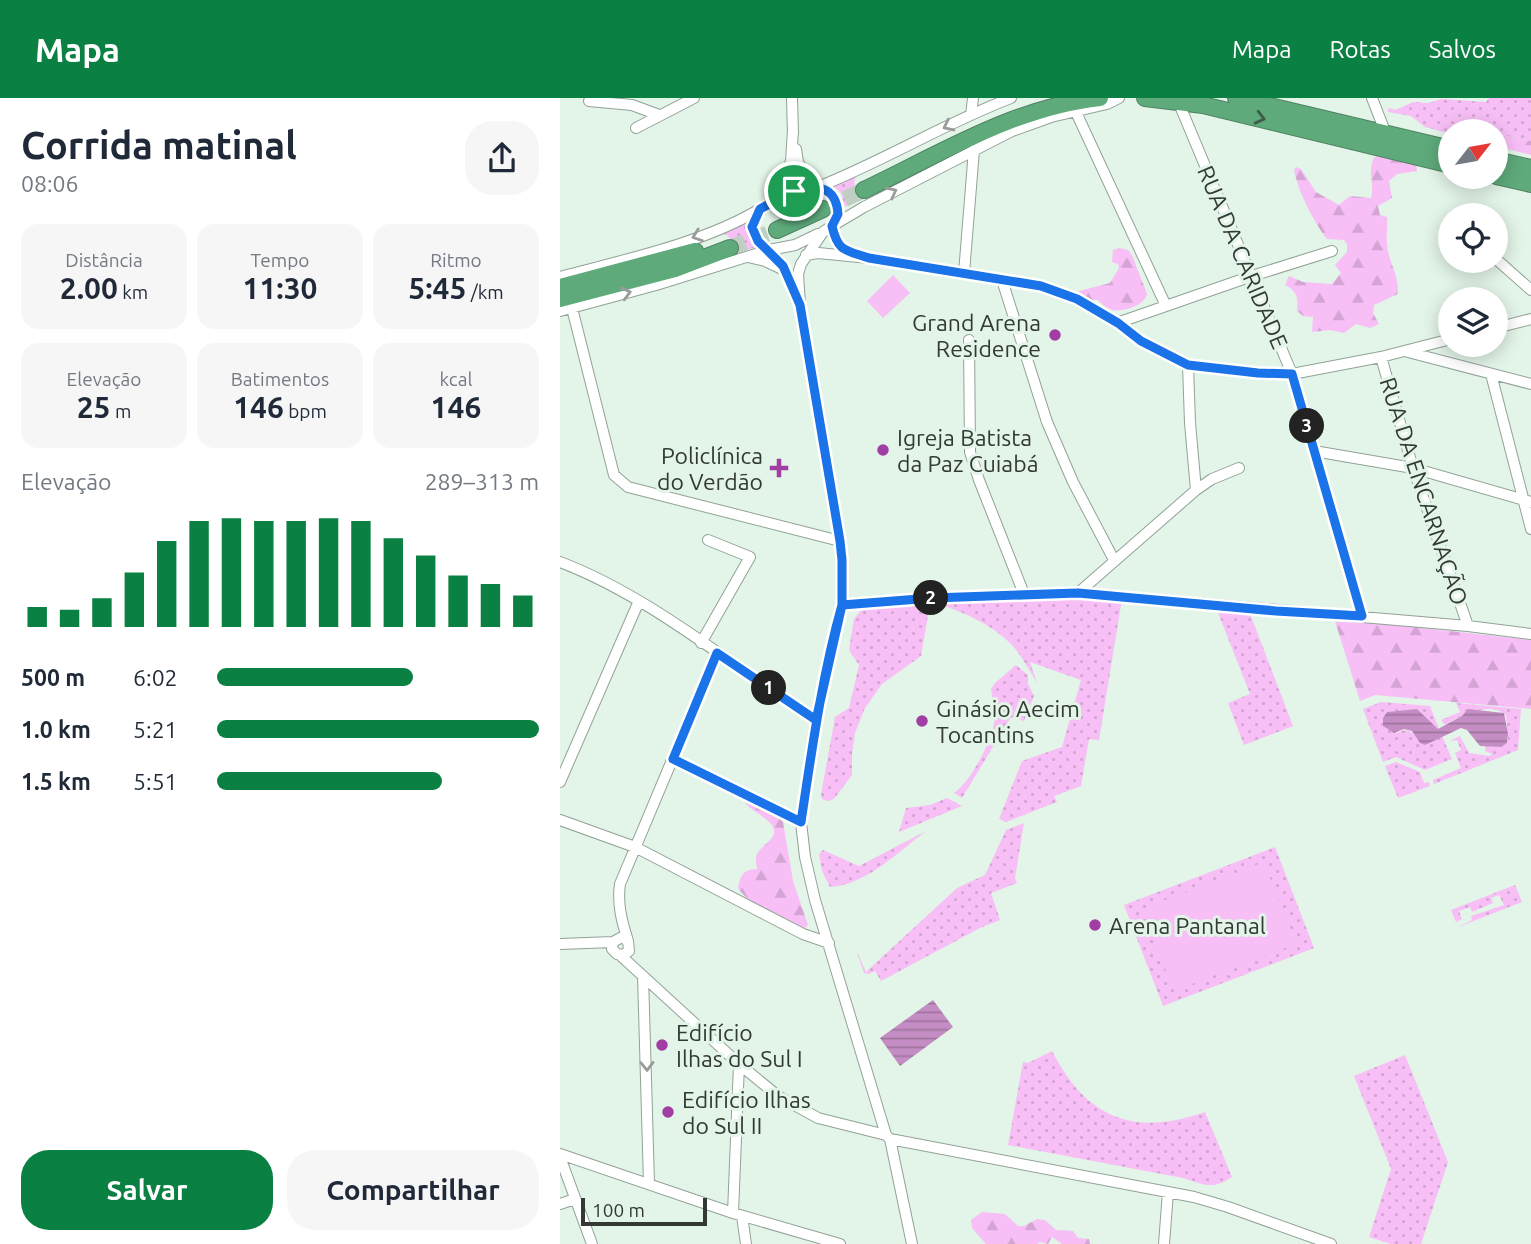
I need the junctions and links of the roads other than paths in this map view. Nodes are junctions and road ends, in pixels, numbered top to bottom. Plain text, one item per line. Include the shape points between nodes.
1 (973, 98) edge
2 (1011, 98) edge
3 (1043, 98) edge
4 (1100, 98) edge
5 (1119, 98) edge
6 (1145, 98) edge
7 (1236, 98) edge
8 (686, 100) edge
9 (589, 101) dead end
10 (789, 101) edge
11 (1178, 101) junction
12 (1373, 102) edge
13 (1284, 104) edge
14 (984, 108) junction
15 (1075, 110) junction
16 (971, 114) junction
17 (659, 115) junction
18 (636, 128) dead end
19 (793, 130) junction
20 (1369, 131) junction
21 (1386, 134) junction
22 (1438, 146) edge
23 (974, 150) junction
24 (1438, 162) edge
25 (1508, 162) edge
26 (1531, 167) edge
27 (1508, 179) edge
28 (1531, 184) edge
29 (818, 196) junction
30 (770, 202) junction
31 (760, 209) junction
32 (775, 226) tunnel mouth
33 (827, 229) junction
34 (733, 248) junction
35 (769, 250) junction
36 (1332, 251) dead end
37 (806, 255) junction
38 (869, 258) junction
39 (1508, 270) edge
40 (787, 272) junction
41 (964, 272) junction
42 (1252, 276) junction
43 (560, 277) edge
44 (1002, 280) junction
45 (560, 287) edge
46 (1531, 290) edge
47 (566, 303) edge
48 (800, 305) junction
49 (1166, 306) junction
50 (560, 311) edge
51 (1531, 319) edge
52 (1118, 323) junction
53 (1508, 325) edge
54 (969, 340) dead end
55 (1438, 342) edge
56 (1405, 351) junction
57 (1381, 357) junction
58 (1188, 365) junction
59 (1292, 374) junction
60 (1491, 374) junction
61 (1531, 384) edge
62 (1314, 450) junction
63 (1239, 468) dead end
64 (1413, 468) junction
65 (1196, 489) junction
66 (1527, 501) edge
67 (1531, 529) edge
68 (708, 540) dead end
69 (840, 541) junction
70 (1114, 560) junction
71 (560, 562) edge
72 (1078, 593) junction
73 (1024, 594) junction
74 (639, 601) junction
75 (842, 605) junction
76 (1362, 616) junction
77 (1468, 626) junction
78 (1531, 634) edge
79 (701, 643) junction
80 (717, 653) junction
81 (816, 720) junction
82 (673, 759) junction
83 (560, 782) edge
84 (560, 820) edge
85 (801, 822) junction
86 (635, 847) junction
87 (829, 943) junction
88 (560, 944) edge
89 (620, 946) junction
90 (642, 974) junction
91 (654, 985) junction
92 (646, 998) junction
93 (738, 1064) junction
94 (888, 1137) junction
95 (560, 1156) edge
96 (649, 1183) junction
97 (1168, 1192) junction
98 (575, 1199) junction
99 (560, 1203) edge
100 (738, 1215) junction
101 (1302, 1239) edge
102 (592, 1244) edge
103 (746, 1244) edge
104 (840, 1244) edge
105 (912, 1244) edge
106 (1164, 1244) edge
107 (1331, 1244) edge

1 - 14 street
1 - 16 street
2 - 14 street
3 - 4 highway via 975,125 862,186 1020,116 1056,104
5 - 15 street
6 - 11 highway
7 - 13 highway
8 - 17 street
9 - 17 street via 632,105
10 - 19 street
11 -> 24 highway
11 - 42 street, RUA DA CARIDADE
12 - 20 street
12 - 21 street
13 - 20 highway
14 - 16 street
15 - 23 street via 1012,131
15 - 49 street
16 -> 29 street via 851,174
17 - 18 street
19 - 29 street via 798,162
19 - 30 street via 791,162
20 - 21 highway
21 - 22 highway
33 -> 23 street
23 - 41 street
25 - 26 highway
27 - 28 highway
29 - 30 street
29 - 32 highway
29 - 33 street via 828,191 837,205 838,214
30 - 31 street
31 - 35 street via 753,232
31 -> 43 street via 682,242
33 - 35 street via 795,245
33 - 37 street
33 - 38 street via 840,248
34 - 35 street
34 - 40 street
34 - 45 highway via 690,253
47 -> 34 highway
35 - 40 street
36 - 42 street
37 - 38 street
37 - 48 street via 798,274
38 - 41 street
39 - 46 street
40 - 48 street
41 - 44 street
42 - 49 street
42 - 59 street, RUA DA CARIDADE
44 - 52 street via 1041,286 1077,299
44 - 70 street via 1047,422
47 - 50 street
47 - 69 street via 614,475 628,487
48 - 69 street
49 - 52 street
51 - 53 street
52 - 58 street via 1141,341
54 - 73 street via 970,452
55 - 56 street
56 - 57 street
56 - 60 street
57 - 59 street
57 - 64 street, RUA DA ENCARNAÇÃO
58 - 59 street
58 - 65 street
59 - 62 street, RUA DA CARIDADE
60 - 61 street
60 - 66 street
62 - 64 street
62 - 76 street, RUA DA CARIDADE
63 - 65 street
64 - 66 street
64 - 77 street, RUA DA ENCARNAÇÃO
65 - 70 street
66 - 67 street
68 - 79 street via 750,557
69 - 75 street
70 - 72 street
71 - 74 street
72 - 73 street
72 - 76 street
73 - 75 street
74 - 79 street
74 - 83 street
75 - 81 street
76 - 77 street
77 - 78 street
79 - 80 street
80 - 81 street
80 - 82 street
81 - 85 street
82 - 85 street
82 - 86 street
84 - 86 street
85 - 87 street via 815,901
86 - 87 street
86 - 89 street via 618,896
87 - 94 street
88 - 89 street
89 - 90 street
90 - 91 street
90 - 92 street
91 - 92 street
91 - 93 street
92 -> 96 street
93 - 94 street via 778,1096 818,1118
93 - 100 street
94 - 97 street
94 - 105 street
95 - 96 street
95 - 98 street
96 - 100 street
97 - 101 street via 1228,1207
97 - 106 street
98 - 99 street
98 - 102 street
100 - 103 street
100 - 104 street
101 - 107 street

